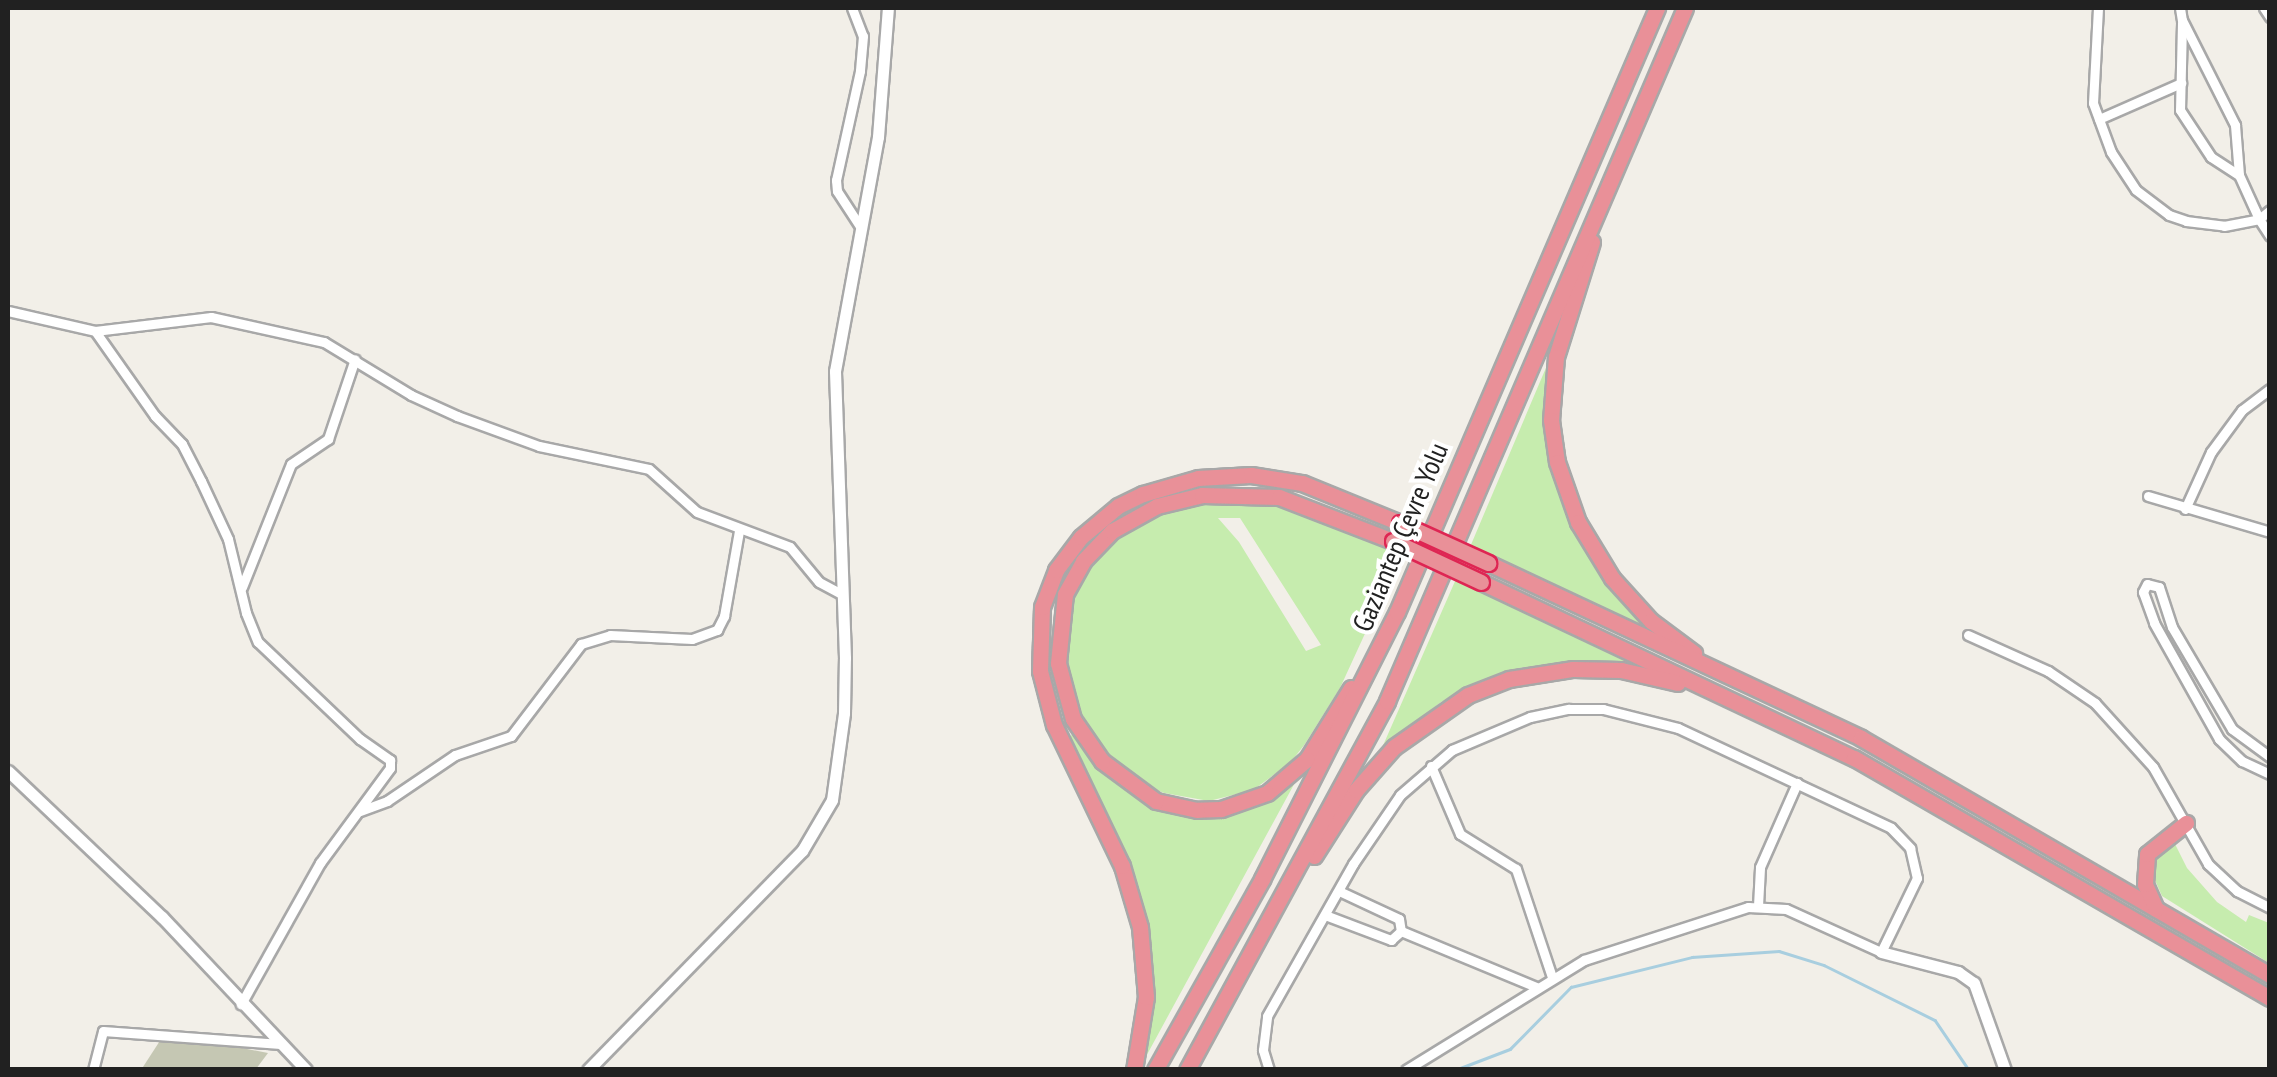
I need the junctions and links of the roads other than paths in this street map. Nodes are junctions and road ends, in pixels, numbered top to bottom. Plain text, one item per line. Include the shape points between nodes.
1 (852, 8) edge
2 (888, 8) edge
3 (1656, 8) edge
4 (1686, 8) edge
5 (2098, 8) edge
6 (2180, 8) edge
7 (2264, 8) edge
8 (2270, 18) edge
9 (2182, 20) junction
10 (2181, 83) junction
11 (2099, 119) junction
12 (2239, 174) junction
13 (2270, 210) edge
14 (1598, 213) junction
15 (2259, 218) junction
16 (861, 228) junction
17 (2270, 236) edge
18 (8, 311) edge
19 (96, 331) junction
20 (354, 359) junction
21 (2270, 390) edge
22 (2148, 496) dead end
23 (2184, 508) junction
24 (740, 532) junction
25 (2270, 532) edge
26 (242, 588) junction
27 (842, 594) junction
28 (1397, 612) junction
29 (1968, 636) dead end
30 (1785, 702) junction
31 (1778, 721) junction
32 (2270, 757) edge
33 (1431, 766) junction
34 (8, 771) edge
35 (2270, 774) edge
36 (1797, 783) junction
37 (359, 811) junction
38 (2186, 823) junction
39 (1290, 886) junction
40 (1339, 890) junction
41 (1758, 906) junction
42 (2270, 908) edge
43 (2156, 909) junction
44 (1325, 915) junction
45 (1401, 931) junction
46 (1881, 952) junction
47 (2270, 975) edge
48 (1552, 977) junction
49 (1536, 987) junction
50 (2270, 998) edge
51 (240, 1004) junction
52 (282, 1044) junction
53 (93, 1070) edge
54 (306, 1070) edge
55 (588, 1070) edge
56 (1134, 1070) edge
57 (1154, 1070) edge
58 (1186, 1070) edge
59 (1268, 1070) edge
60 (1406, 1070) edge
61 (2004, 1070) edge

1 - 16 street via 863,36 860,71 836,180
2 - 16 street via 878,137
3 - 28 highway, Gaziantep Çevre Yolu
4 - 14 highway, Gaziantep Çevre Yolu
5 - 11 street via 2093,103
6 - 9 street
7 - 8 street
9 - 10 street
9 - 12 street via 2235,125
10 - 11 street
10 - 12 street via 2180,110 2196,140
11 - 15 street via 2136,190 2169,215 2204,225
12 - 15 street
13 - 15 street
14 - 30 highway via 1552,388 1566,492 1594,552 1651,621 1689,651
14 - 39 highway, Gaziantep Çevre Yolu via 1422,625
15 - 17 street
16 - 27 street via 835,371
18 - 19 street
19 - 20 street via 211,317 324,342
19 - 26 street via 182,444 228,539
20 - 24 street via 410,395 508,436 649,470 697,512
20 - 26 street via 328,439 291,464
21 - 23 street via 2242,410 2211,452
22 - 23 street
23 - 25 street
24 - 27 street via 790,547 819,582
24 - 37 street via 717,630 704,638 610,635 580,644 511,736 454,756 387,801
26 - 37 street via 258,642 390,760
27 - 55 street via 844,714 832,800 802,851
28 - 31 highway, bridge via 1307,759 1267,792 1221,809 1156,801 1118,776 1084,740 1060,682 1058,628 1074,576 1096,545 1146,512 1202,495 1266,495 1393,541
28 - 57 highway, Gaziantep Çevre Yolu via 1262,879
29 - 38 street via 2048,671 2095,703 2144,755
30 - 43 highway via 1930,776
30 - 56 highway, bridge via 1302,484 1251,475 1198,478 1118,506 1081,537 1056,570 1042,607 1040,671 1054,725 1122,866 1140,927 1146,997
31 - 39 highway via 1677,682 1621,670 1509,678 1439,712 1394,747
31 - 50 highway via 1924,796
32 - 35 street via 2232,729 2172,627 2160,588 2147,584 2143,592 2154,622 2220,739 2242,761
33 - 36 street via 1470,740 1530,717 1603,709 1678,728
33 - 40 street via 1400,795
33 - 48 street via 1460,834 1519,874
34 - 51 street via 162,917
36 - 41 street via 1760,866
36 - 46 street via 1891,828 1910,848 1917,878
37 - 51 street via 320,863
38 - 42 street via 2221,878
38 - 43 highway via 2147,854 2145,884
39 - 58 highway, Gaziantep Çevre Yolu
40 - 44 street
40 - 45 street via 1399,919
41 - 46 street via 1786,909
41 - 48 street via 1584,960
43 - 47 highway
44 - 45 street via 1391,940
44 - 59 street via 1268,1016
45 - 49 street
46 - 61 street via 1958,972 1974,983
48 - 49 street
49 - 60 street
51 - 52 street
52 - 53 street via 103,1031
52 - 54 street

